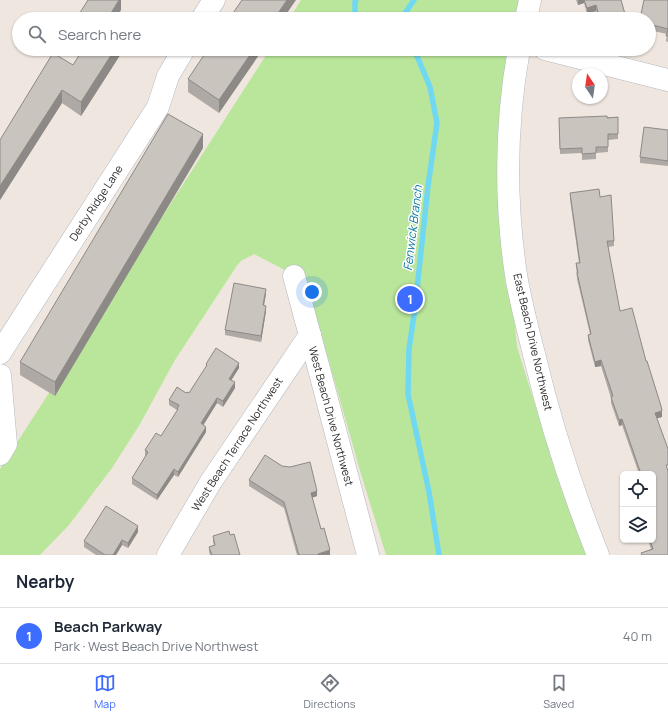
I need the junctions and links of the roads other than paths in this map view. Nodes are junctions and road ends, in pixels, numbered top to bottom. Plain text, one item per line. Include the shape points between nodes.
1 (214, 0) edge
2 (530, 0) edge
3 (206, 12) edge
4 (527, 12) edge
5 (180, 56) edge
6 (518, 56) edge
7 (573, 56) edge
8 (668, 80) edge
9 (294, 276) dead end
10 (310, 335) junction
11 (0, 353) edge
12 (0, 375) edge
13 (0, 454) edge
14 (168, 555) edge
15 (368, 555) edge
16 (598, 555) edge

1 - 3 street
2 - 4 street
5 - 11 street, Derby Ridge Lane via 168,76 158,107
6 - 16 street, East Beach Drive Northwest via 510,116 509,168 509,198 517,282 548,410
7 - 8 street
9 - 10 street, West Beach Drive Northwest
10 - 14 street, West Beach Terrace Northwest via 210,483
10 - 15 street, West Beach Drive Northwest
12 - 13 street via 6,444

